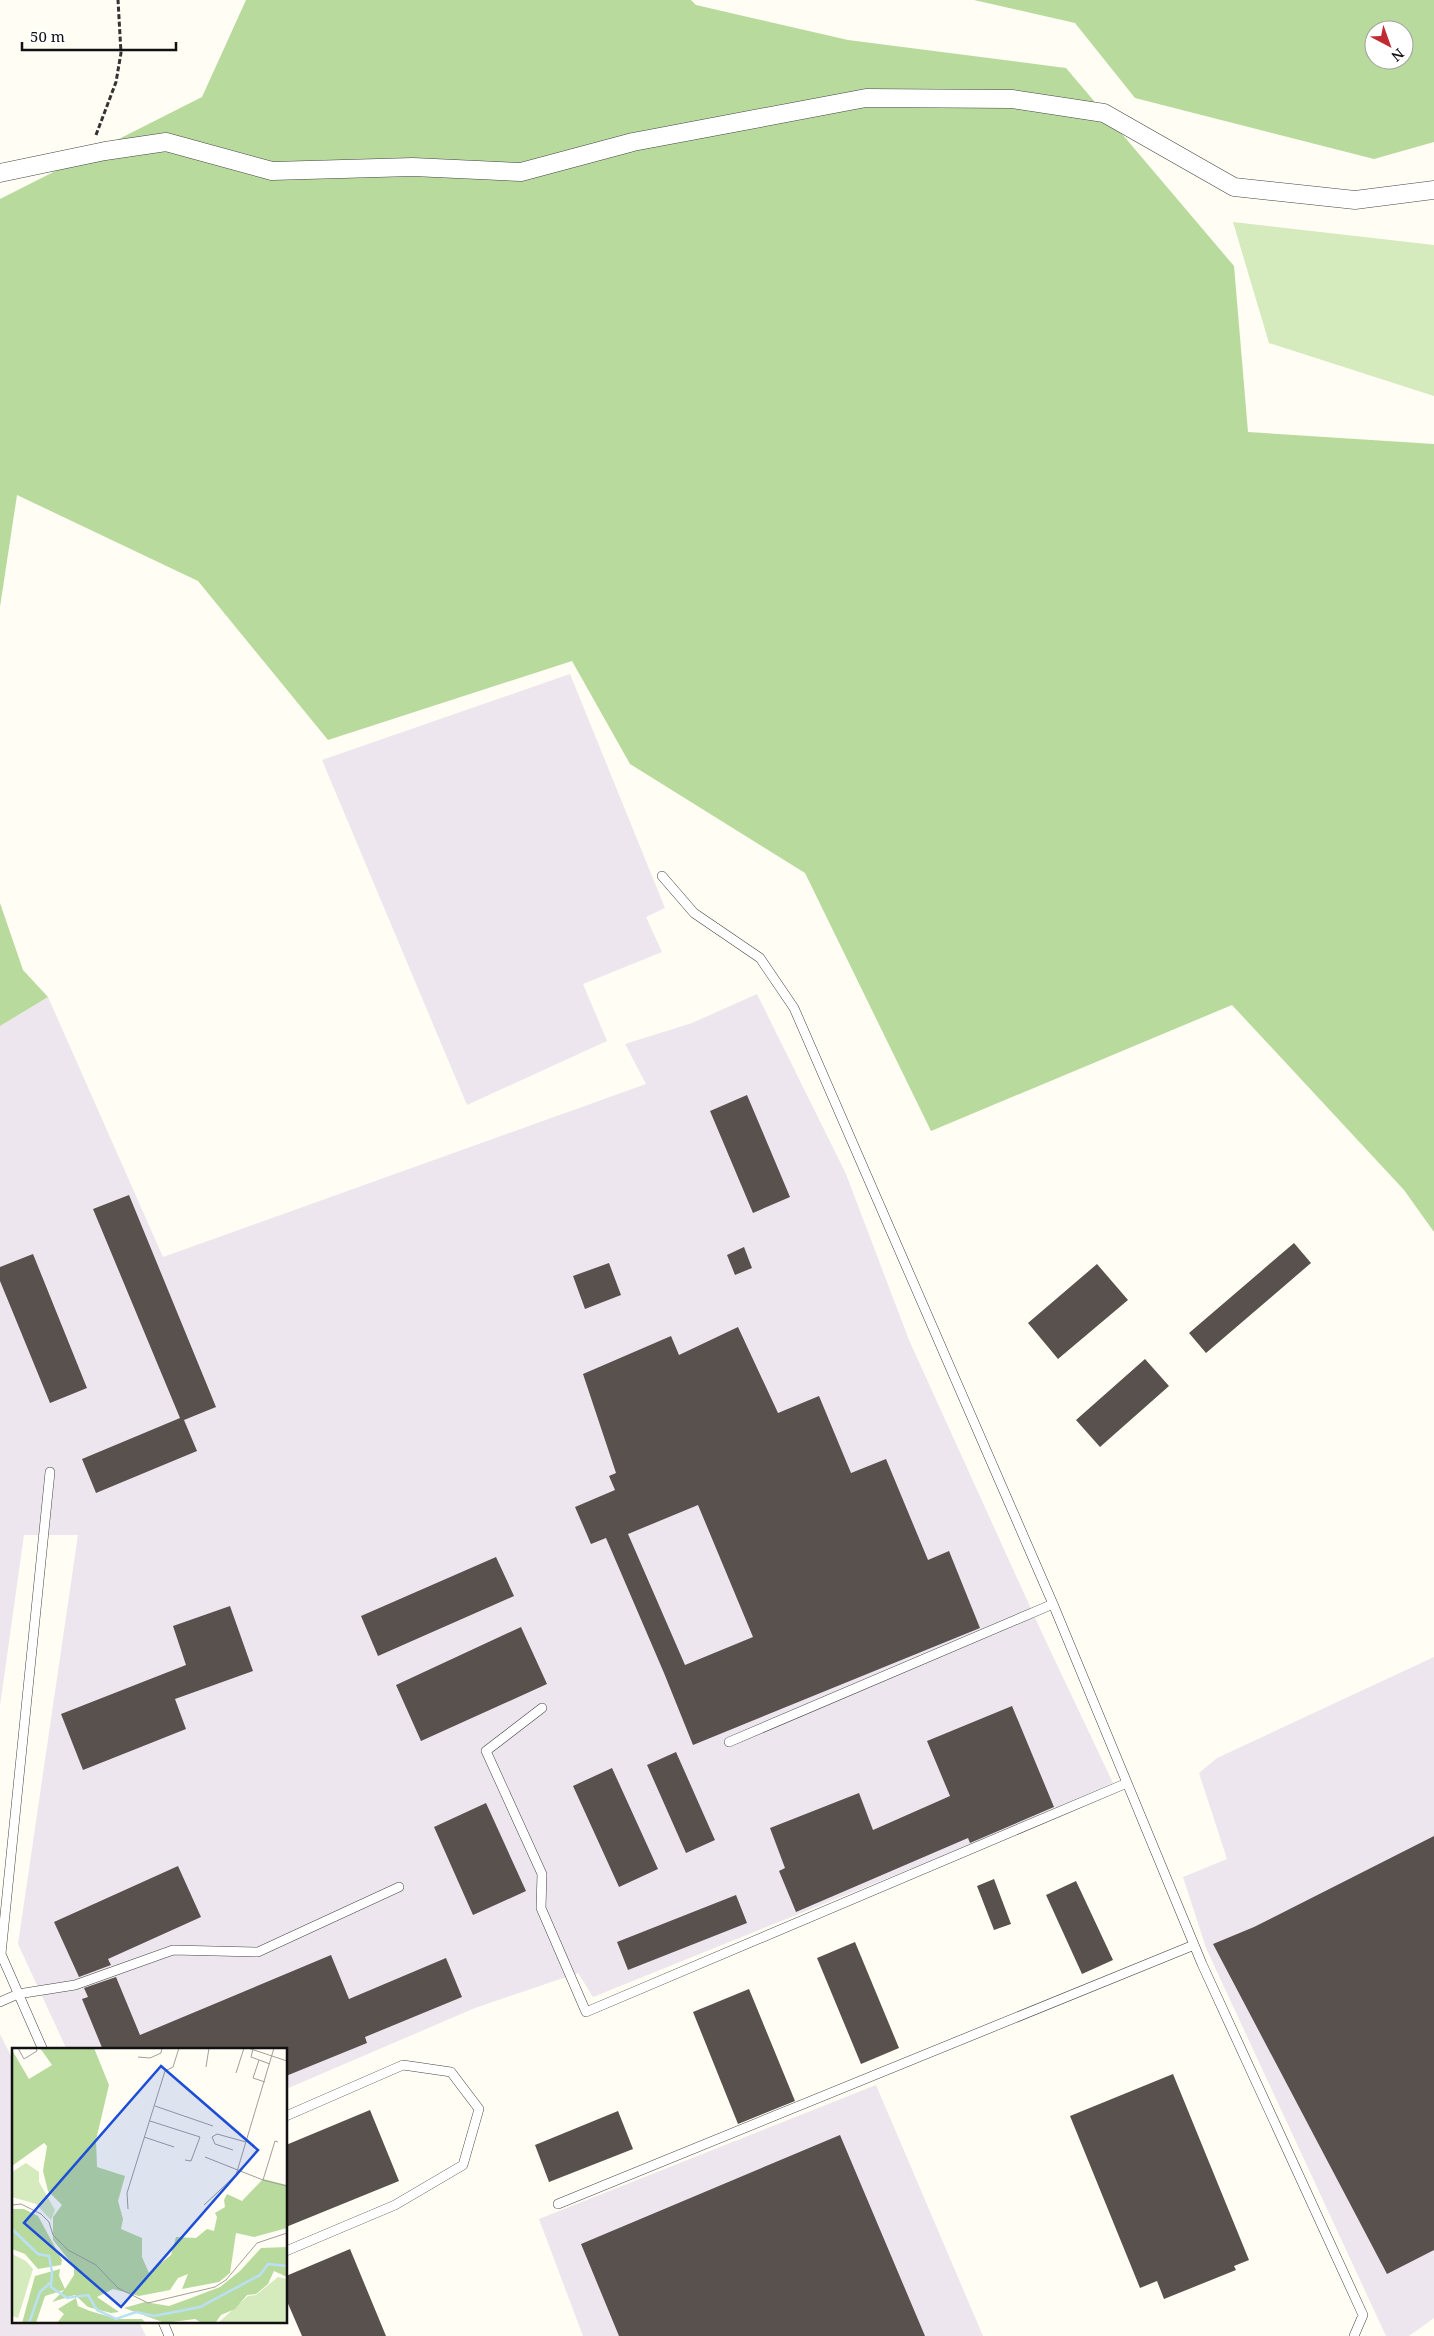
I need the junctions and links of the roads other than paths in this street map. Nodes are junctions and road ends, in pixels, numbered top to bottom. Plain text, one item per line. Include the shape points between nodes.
1 (0, 173) edge
2 (1434, 190) edge
3 (662, 876) dead end
4 (50, 1472) dead end
5 (1053, 1604) junction
6 (542, 1708) dead end
7 (729, 1742) dead end
8 (1127, 1783) junction
9 (399, 1887) dead end
10 (1194, 1945) junction
11 (18, 1994) junction
12 (0, 2002) edge
13 (42, 2048) edge
14 (288, 2115) edge
15 (558, 2204) dead end
16 (288, 2249) edge
17 (164, 2324) edge
18 (1358, 2333) edge
19 (169, 2336) edge

1 - 2 street via 166,142 272,171 412,166 521,172 633,142 866,98 1012,99 1104,113 1234,187 1356,200
3 - 5 lane via 694,913 760,958 794,1008
4 - 11 lane via 1,1954
5 - 7 lane
5 - 8 lane
6 - 8 lane via 486,1751 542,1874 541,1908 586,2012
8 - 10 lane
9 - 11 lane via 258,1952 173,1950 75,1985
10 - 15 lane
10 - 18 lane via 1363,2315
11 - 12 lane
11 - 13 lane
14 - 16 lane via 403,2065 451,2072 479,2109 463,2164 395,2205
17 - 19 lane

